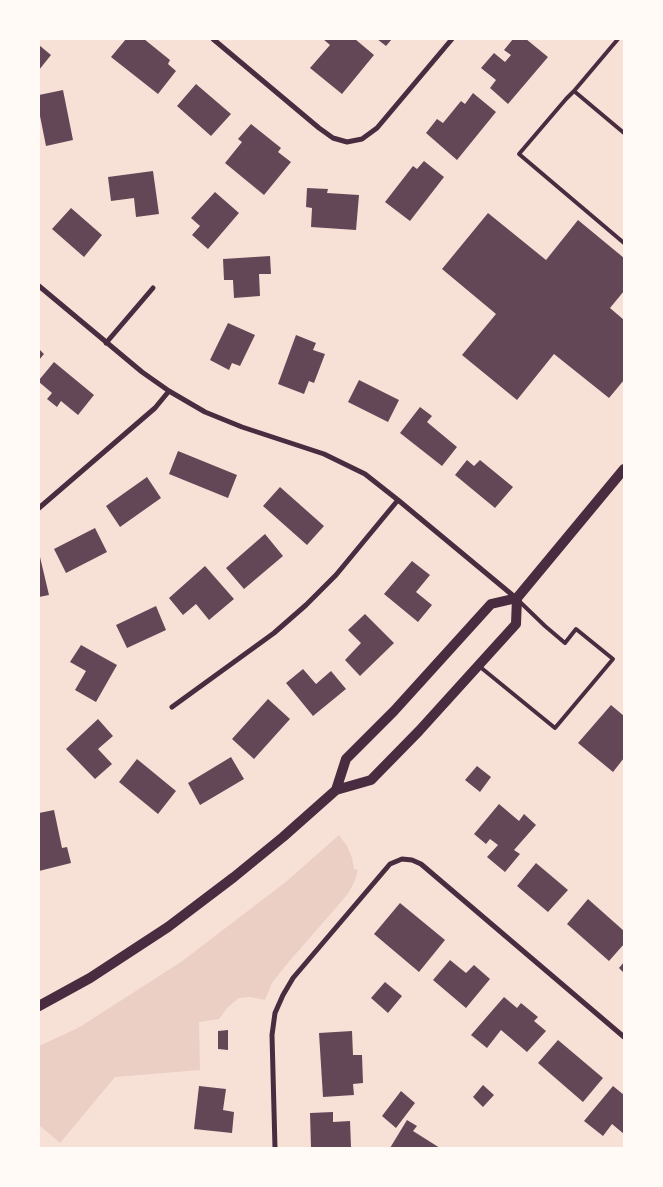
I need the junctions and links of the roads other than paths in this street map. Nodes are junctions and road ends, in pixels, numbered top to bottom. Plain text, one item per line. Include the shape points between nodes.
1 (213, 39) edge
2 (452, 39) edge
3 (618, 39) edge
4 (574, 91) junction
5 (624, 133) edge
6 (624, 243) edge
7 (39, 286) edge
8 (153, 288) dead end
9 (106, 342) junction
10 (169, 391) junction
11 (624, 469) edge
12 (398, 500) junction
13 (39, 508) edge
14 (517, 598) junction
15 (479, 666) junction
16 (172, 707) dead end
17 (336, 790) junction
18 (39, 1006) edge
19 (624, 1038) edge
20 (275, 1148) edge

1 - 2 street via 319,128 333,138 347,142 362,139 377,128
3 - 4 lane
4 - 5 lane
4 - 6 lane via 519,154
7 - 9 street
8 - 9 street
9 - 10 street
10 - 12 street via 205,412 324,454 365,474
10 - 13 street via 155,408
11 - 14 main road
12 - 14 street
12 - 16 street via 306,606
14 - 15 main road via 516,624
14 - 15 lane via 565,643 576,629 613,660 555,728
14 - 17 main road via 491,604 346,759
15 - 17 main road via 371,780
17 - 18 main road via 234,877 168,926 90,978
19 - 20 street via 421,864 402,859 390,864 293,978 275,1013 272,1035

